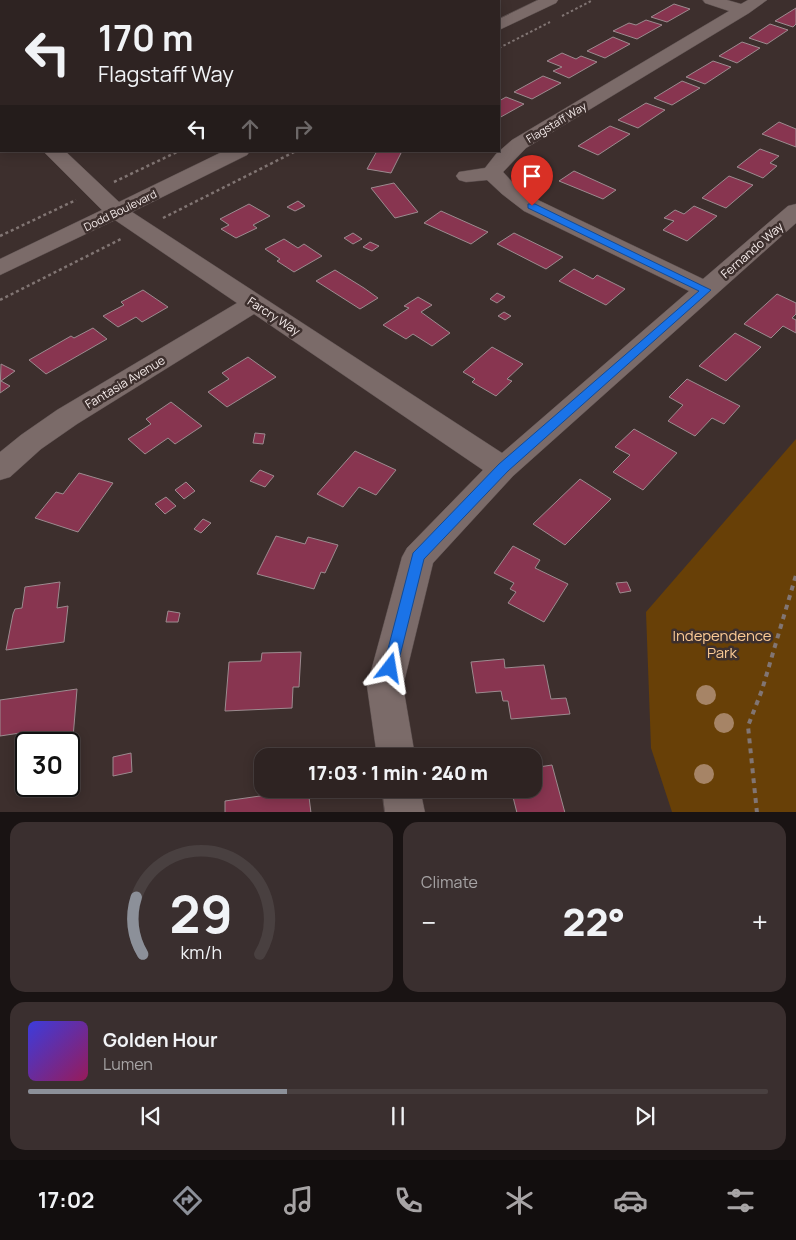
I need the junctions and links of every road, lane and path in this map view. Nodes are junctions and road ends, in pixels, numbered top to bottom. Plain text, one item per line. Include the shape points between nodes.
1 (550, 0) edge
2 (593, 0) edge
3 (711, 0) edge
4 (751, 5) edge
5 (559, 18) dead end
6 (550, 22) dead end
7 (500, 25) edge
8 (500, 47) edge
9 (55, 152) edge
10 (238, 152) edge
11 (492, 173) junction
12 (466, 176) dead end
13 (116, 211) junction
14 (796, 211) edge
15 (0, 268) edge
16 (706, 290) junction
17 (255, 303) junction
18 (503, 468) junction
19 (0, 469) edge
20 (796, 575) edge
21 (395, 748) edge
22 (403, 798) edge
23 (405, 812) edge
24 (757, 812) edge

1 - 7 street
2 - 5 path
3 - 4 street
4 - 11 street, Flagstaff Way via 519,144
6 - 8 path
9 - 13 street, Farcry Way
10 - 13 street, Dodd Boulevard
11 - 12 street
11 - 16 street via 532,206
13 - 15 street, Dodd Boulevard
13 - 17 street, Farcry Way
14 - 16 street, Fernando Way
16 - 18 street, Fernando Way
17 - 18 street, Farcry Way
17 - 19 street, Fantasia Avenue via 67,417
18 - 21 street, Fernando Way via 418,557 385,686
20 - 24 path via 748,726
22 - 23 street

